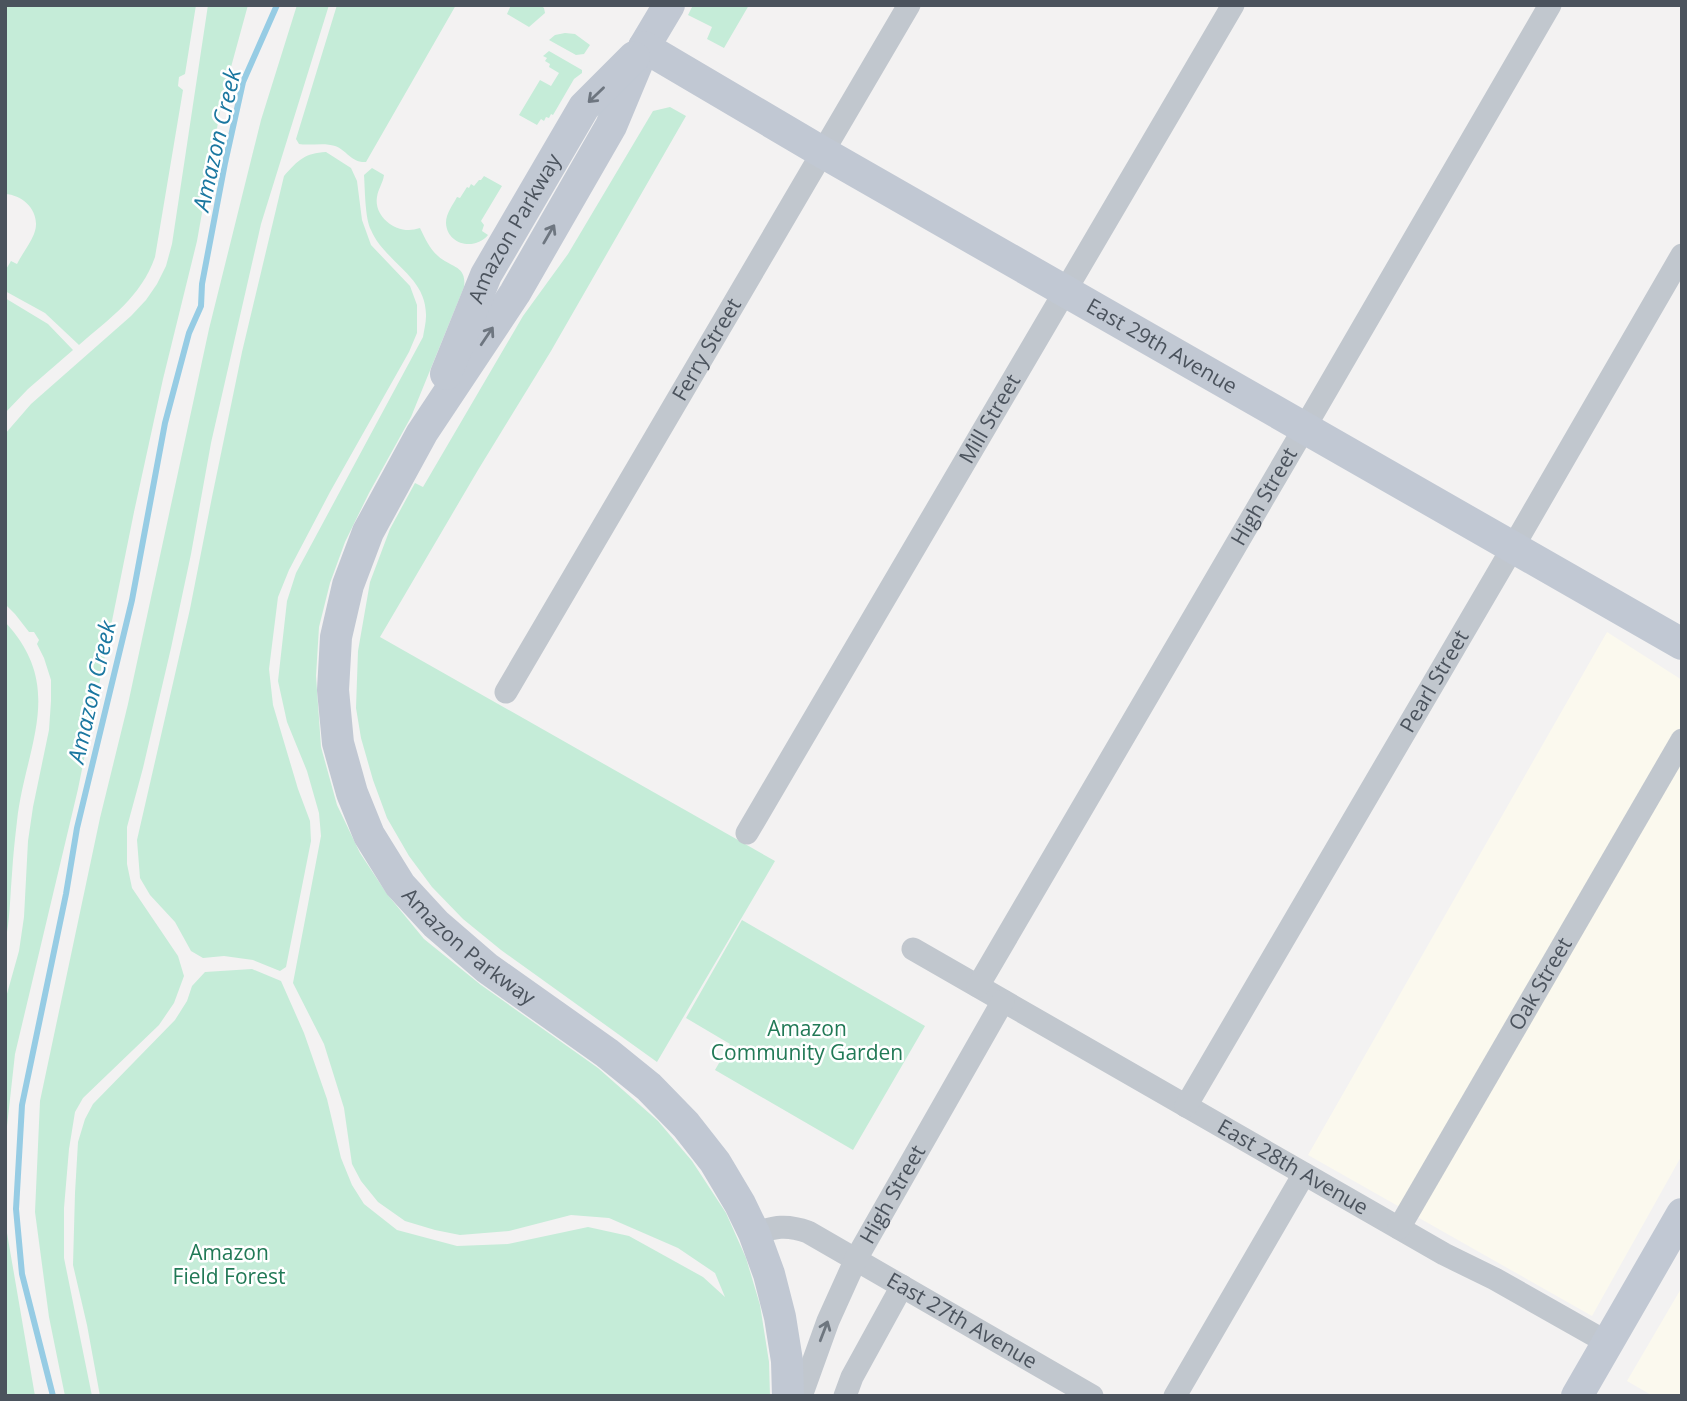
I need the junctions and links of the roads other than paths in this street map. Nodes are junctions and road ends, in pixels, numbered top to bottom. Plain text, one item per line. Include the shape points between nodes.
1 (669, 5) edge
2 (909, 5) edge
3 (1233, 5) edge
4 (1550, 5) edge
5 (644, 47) junction
6 (822, 152) junction
7 (1682, 255) edge
8 (1064, 291) junction
9 (1305, 427) junction
10 (1514, 546) junction
11 (1682, 643) edge
12 (506, 692) dead end
13 (1682, 740) edge
14 (747, 833) dead end
15 (913, 949) dead end
16 (978, 986) junction
17 (1003, 1000) junction
18 (1186, 1106) junction
19 (1304, 1174) junction
20 (1682, 1214) edge
21 (1399, 1228) junction
22 (754, 1233) junction
23 (856, 1259) junction
24 (902, 1286) junction
25 (1608, 1343) junction
26 (788, 1396) edge
27 (801, 1396) edge
28 (845, 1396) edge
29 (1092, 1396) edge
30 (1175, 1396) edge
31 (1577, 1396) edge

1 - 5 main road, Amazon Parkway
2 - 6 street, Ferry Street
3 - 8 street, Mill Street
4 - 9 street, High Street
5 - 6 main road, East 29th Avenue
5 - 22 main road, Amazon Parkway via 611,126 515,293 422,433 368,532 348,585 336,636 333,691 338,743 352,793 369,835 400,885 487,968 649,1087 715,1162
6 - 8 main road, East 29th Avenue
6 - 12 street, Ferry Street
7 - 10 street, Pearl Street
8 - 9 main road, East 29th Avenue
8 - 14 street, Mill Street
9 - 10 main road, East 29th Avenue
9 - 16 street, High Street
10 - 11 main road, East 29th Avenue
10 - 18 street, Pearl Street
13 - 21 street, Oak Street
15 - 16 street, East 28th Avenue
16 - 17 street, East 28th Avenue
17 - 18 street, East 28th Avenue
17 - 23 street, High Street
18 - 19 street, East 28th Avenue
19 - 21 street, East 28th Avenue
19 - 30 street
20 - 25 main road
21 - 25 street, East 28th Avenue
22 - 23 street, East 27th Avenue via 794,1227
22 - 26 main road, Amazon Parkway via 780,1317
23 - 24 street, East 27th Avenue
27 -> 23 street, High Street
24 - 28 street
24 - 29 street, East 27th Avenue
25 - 31 main road

